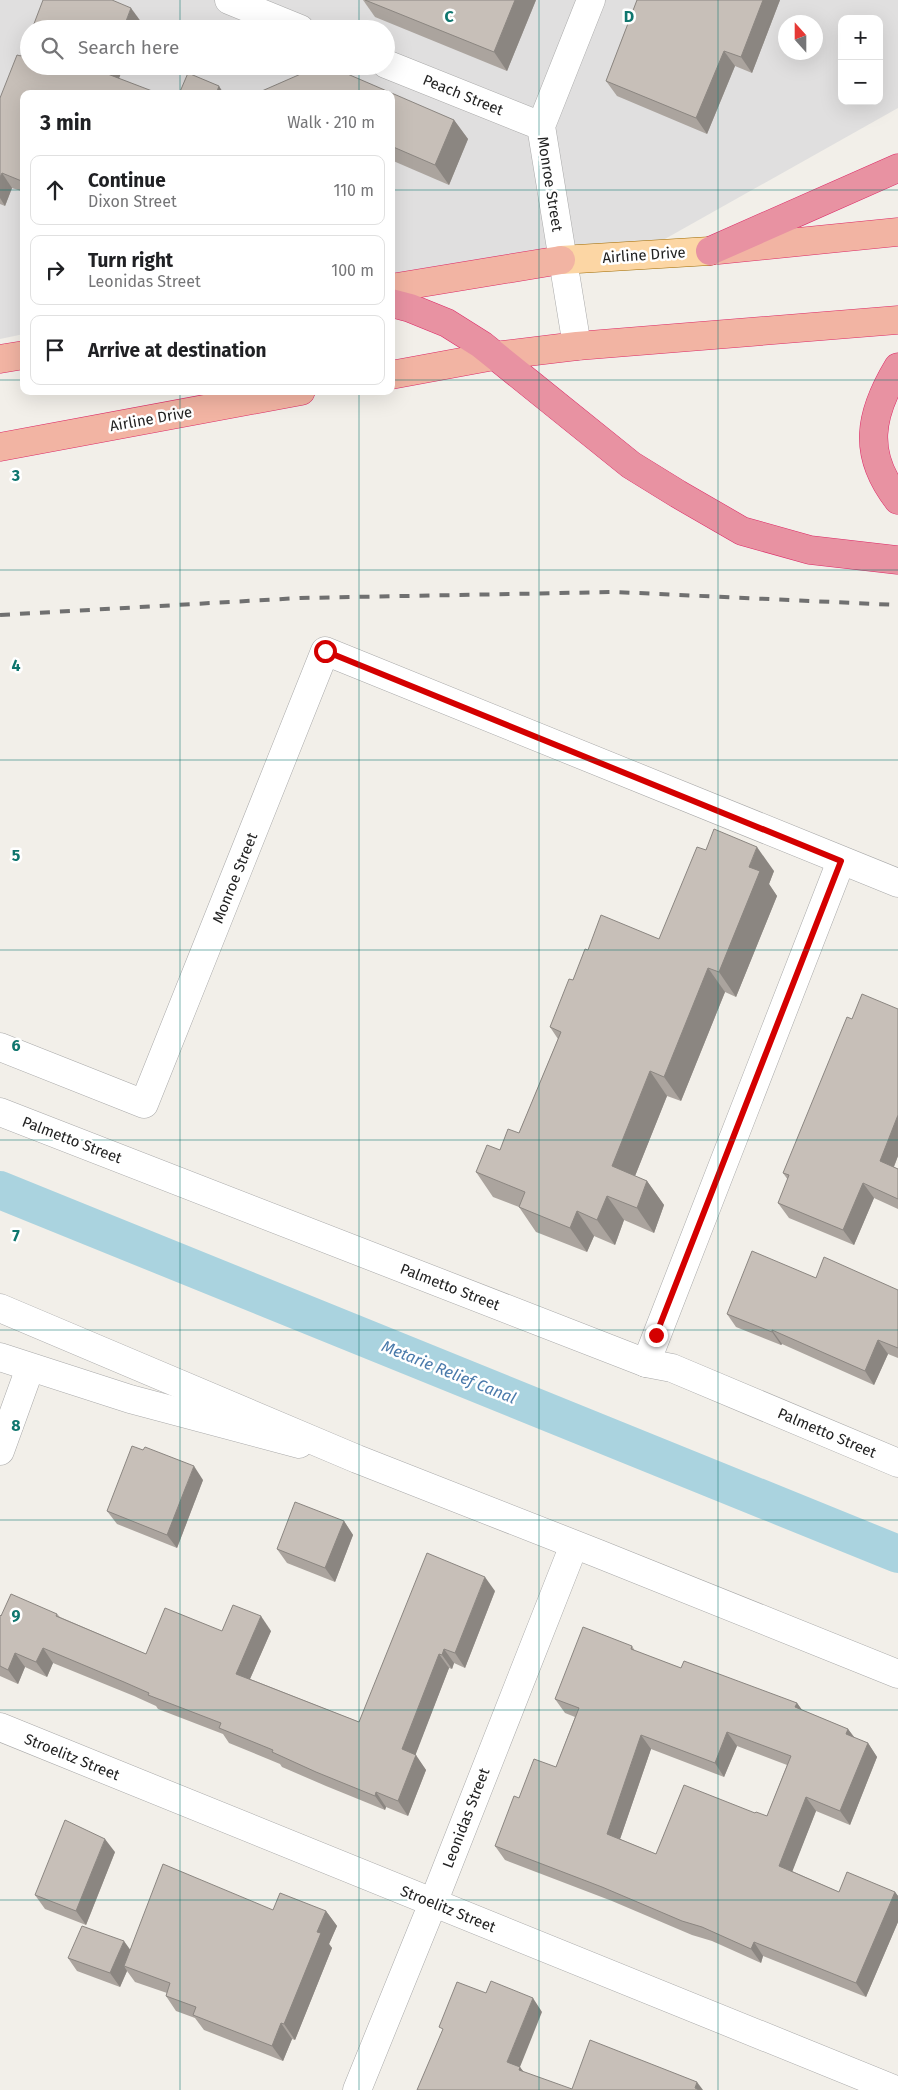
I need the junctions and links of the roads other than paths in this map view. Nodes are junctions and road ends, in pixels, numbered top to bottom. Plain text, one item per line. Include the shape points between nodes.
1 (229, 0) edge
2 (590, 0) edge
3 (278, 20) edge
4 (395, 68) edge
5 (541, 126) junction
6 (898, 168) edge
7 (898, 232) edge
8 (710, 251) junction
9 (561, 260) junction
10 (395, 287) edge
11 (395, 304) edge
12 (898, 320) edge
13 (577, 346) junction
14 (20, 356) edge
15 (494, 356) junction
16 (0, 359) edge
17 (898, 367) edge
18 (395, 374) edge
19 (280, 395) edge
20 (0, 447) edge
21 (898, 500) edge
22 (898, 560) edge
23 (841, 861) junction
24 (898, 883) edge
25 (0, 1047) edge
26 (0, 1112) edge
27 (0, 1308) edge
28 (0, 1357) edge
29 (646, 1363) junction
30 (30, 1368) junction
31 (0, 1451) edge
32 (358, 1460) junction
33 (898, 1463) edge
34 (574, 1545) junction
35 (898, 1674) edge
36 (0, 1727) edge
37 (433, 1903) junction
38 (357, 2090) edge
39 (896, 2090) edge

1 - 3 street
2 - 5 street, Monroe Street
4 - 5 street, Peach Street
5 - 9 street, Monroe Street
6 - 8 highway
7 - 8 highway, Airline Drive
8 - 9 main road, Airline Drive
9 - 10 highway, Airline Drive
9 - 13 street, Monroe Street
11 - 15 highway via 447,323
12 - 13 highway
13 - 15 highway
14 - 16 highway
15 - 18 highway
15 - 22 highway via 631,465 742,531 810,550
17 - 21 highway via 877,408 874,431 875,457 886,485
19 - 20 highway, Airline Drive
23 - 24 street
23 - 25 street, Monroe Street via 325,651 144,1104
23 - 29 street
26 - 29 street, Palmetto Street
27 - 32 street
28 - 30 street
29 - 33 street, Palmetto Street via 672,1368
30 - 31 street
30 - 32 street
32 - 34 street
34 - 35 street
34 - 37 street, Leonidas Street
36 - 37 street, Stroelitz Street
37 - 38 street, Leonidas Street
37 - 39 street, Stroelitz Street

